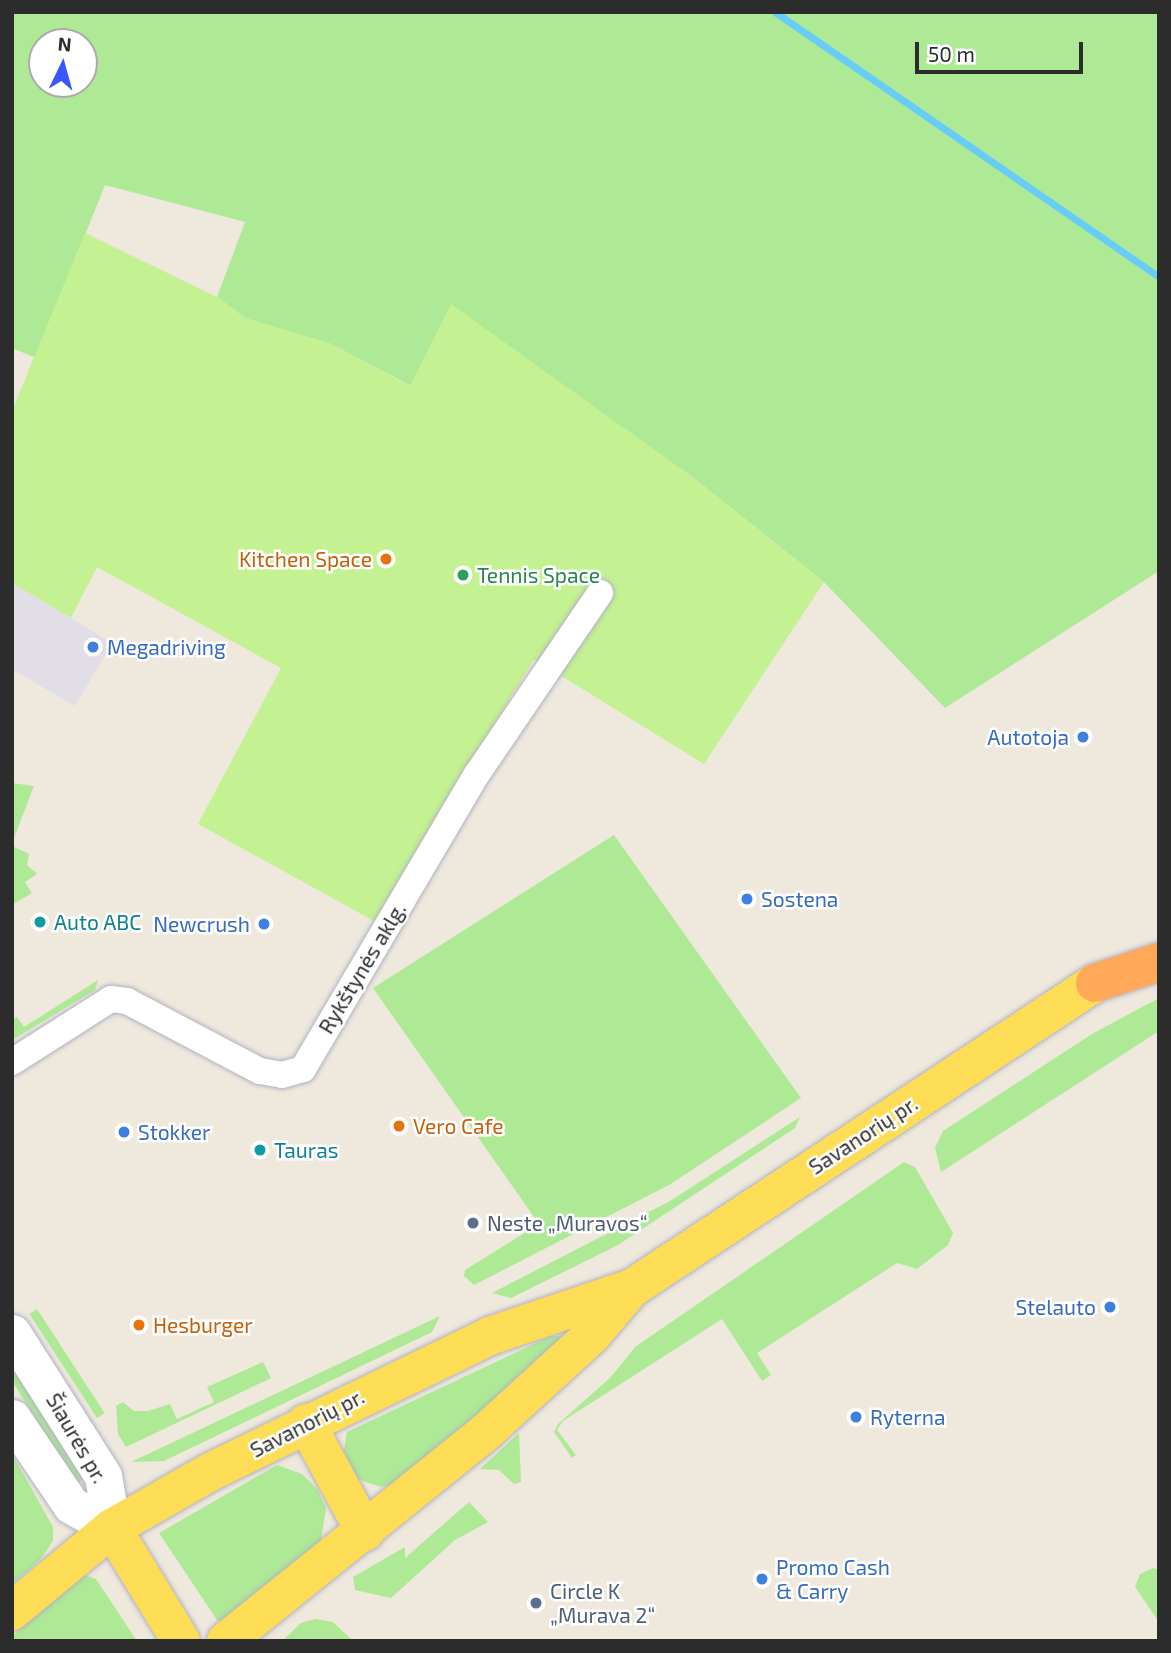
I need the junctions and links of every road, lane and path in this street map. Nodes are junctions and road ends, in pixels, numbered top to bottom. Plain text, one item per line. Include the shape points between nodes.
1 (600, 593) dead end
2 (1159, 962) edge
3 (1095, 983) joint
4 (12, 1062) edge
5 (632, 1288) junction
6 (12, 1333) edge
7 (12, 1418) edge
8 (306, 1423) junction
9 (397, 1506) junction
10 (112, 1528) junction
11 (365, 1532) junction
12 (12, 1611) edge
13 (181, 1641) edge
14 (226, 1641) edge
15 (262, 1641) edge

1 - 4 street, Rykštynės aklg. via 477,774 303,1069 282,1075 260,1070 127,1000 111,999
2 - 3 highway
3 - 5 main road, Savanorių pr.
5 - 8 main road, Savanorių pr. via 490,1336
5 - 9 main road, Savanorių pr. via 592,1335 532,1391
6 - 10 main road, Šiaurės pr. via 103,1476
7 - 10 main road, Šiaurės pr. via 71,1505
8 - 10 main road, Savanorių pr.
8 - 11 main road
9 - 11 main road, Savanorių pr.
9 - 15 main road via 365,1557
10 - 12 main road, Savanorių pr.
10 - 13 main road
11 - 14 main road, Savanorių pr.

